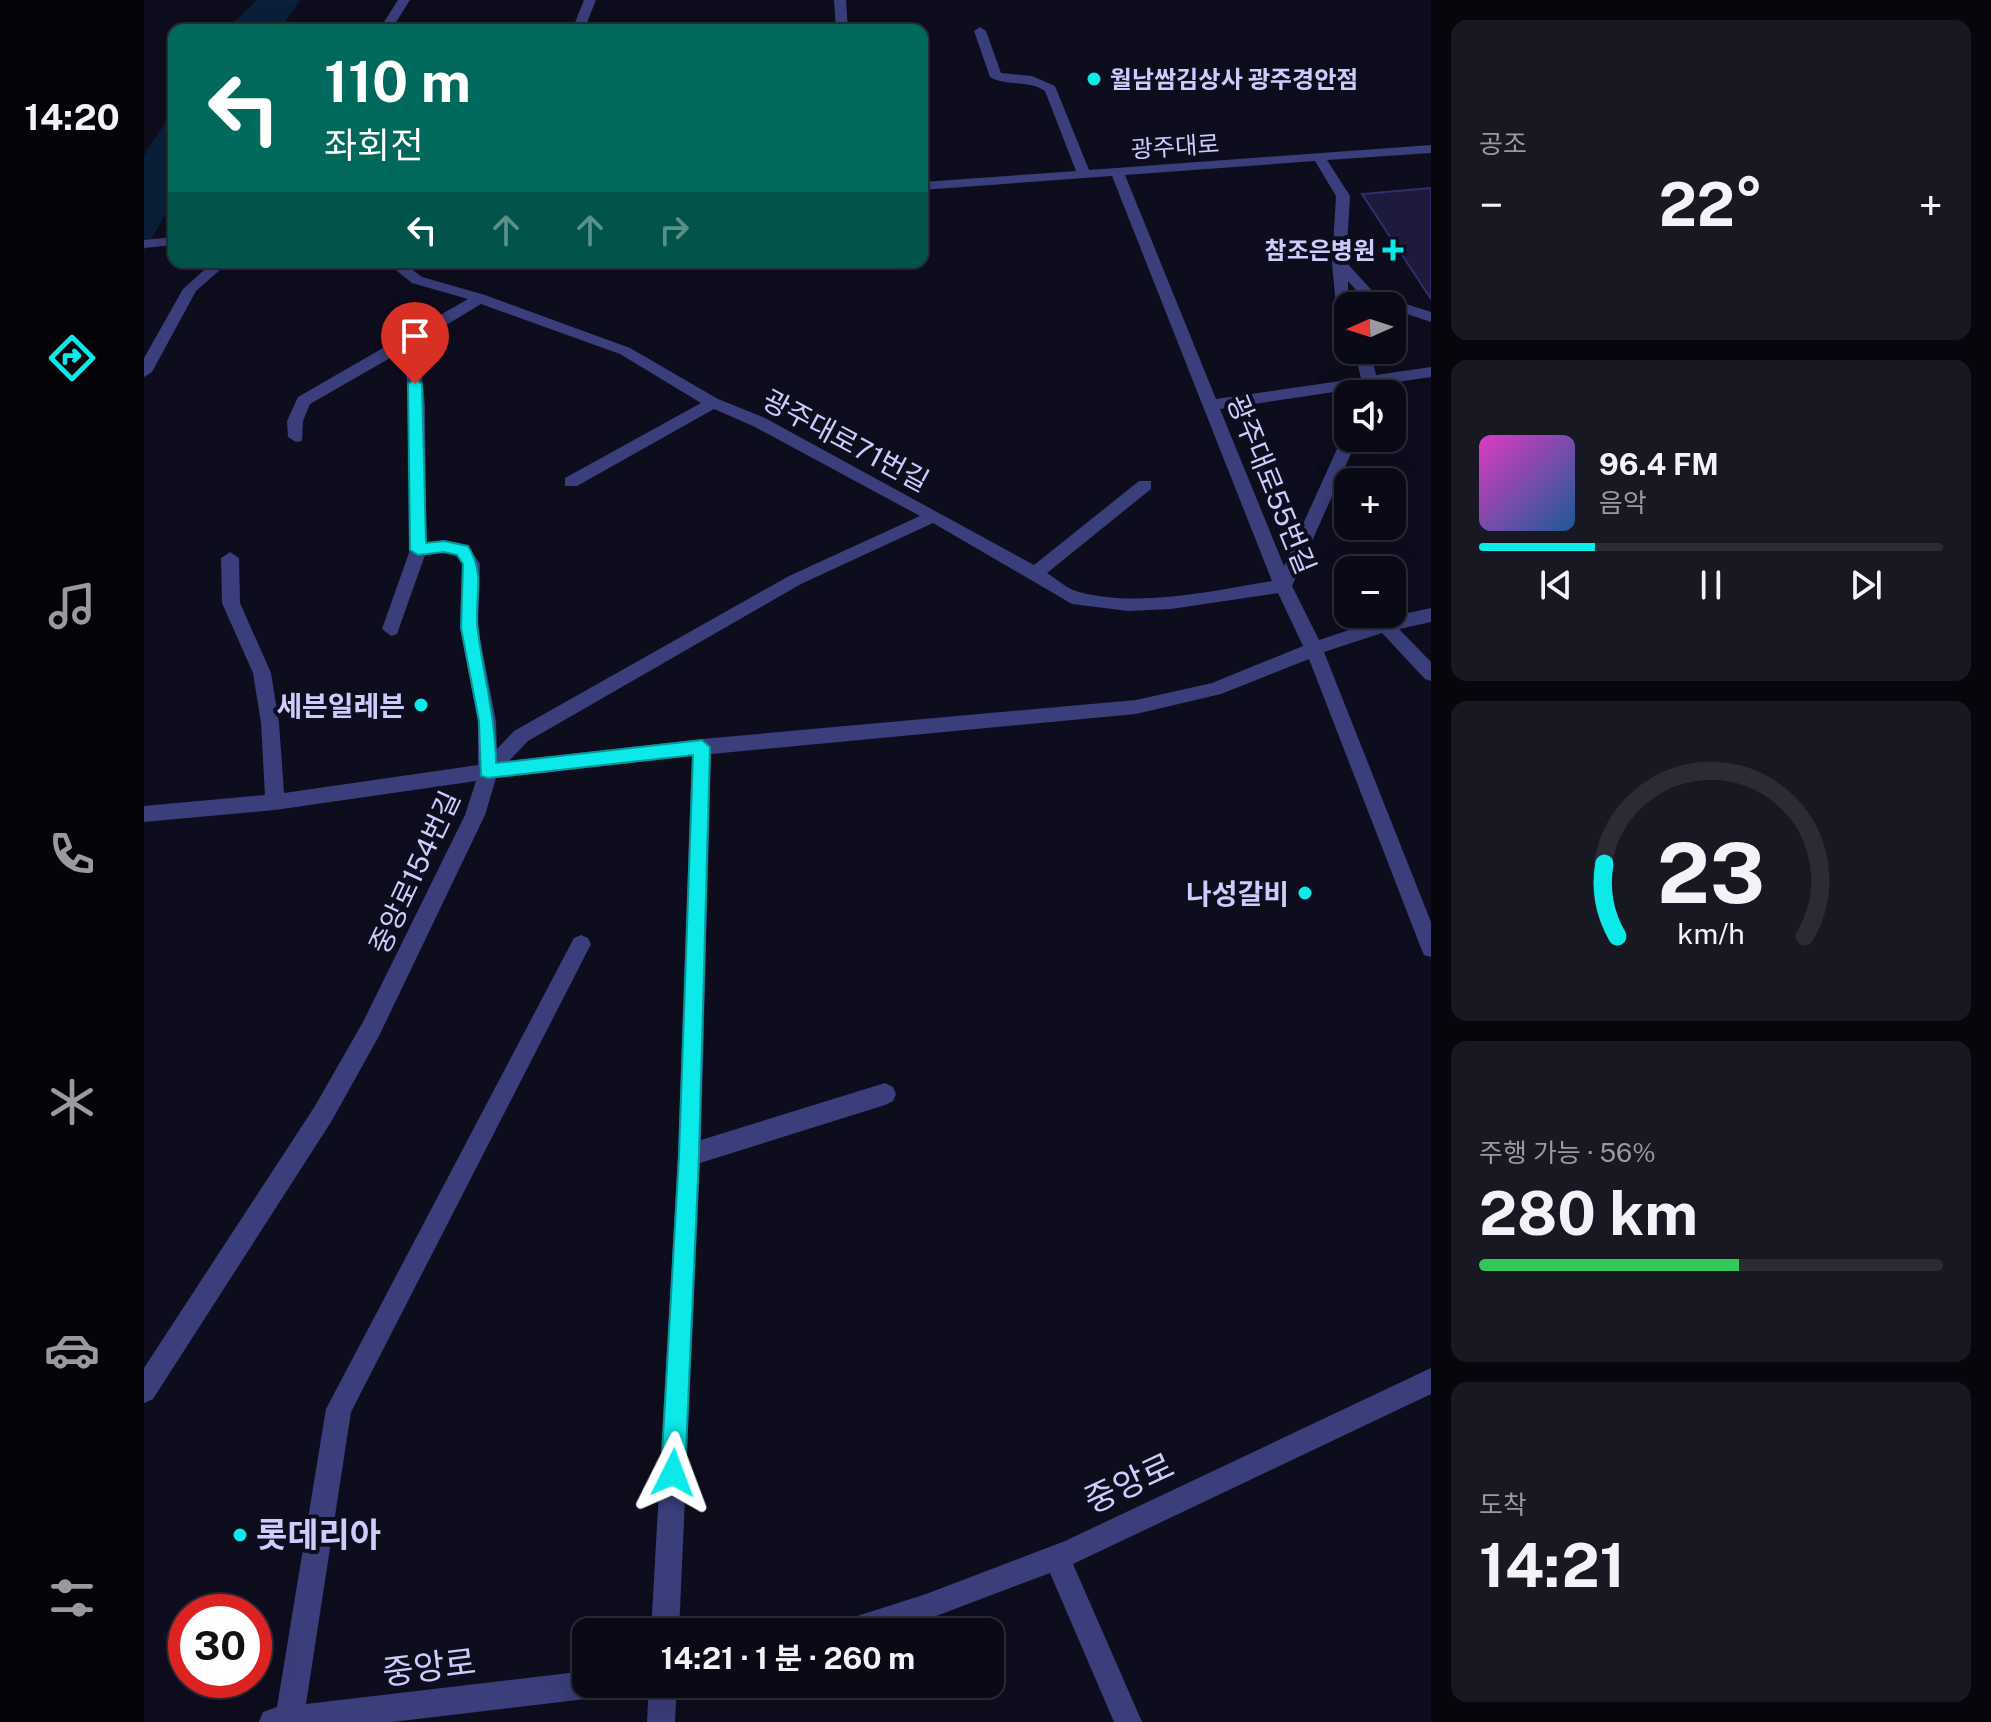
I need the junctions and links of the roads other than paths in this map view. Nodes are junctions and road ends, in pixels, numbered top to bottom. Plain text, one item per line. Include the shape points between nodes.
1 (404, 0) edge
2 (590, 0) edge
3 (840, 0) edge
4 (389, 24) edge
5 (580, 24) edge
6 (842, 24) edge
7 (980, 31) dead end
8 (1431, 149) edge
9 (1320, 159) junction
10 (1117, 172) junction
11 (1084, 175) junction
12 (928, 186) edge
13 (168, 242) edge
14 (144, 244) edge
15 (1339, 263) junction
16 (215, 268) edge
17 (401, 268) edge
18 (1342, 292) edge
19 (480, 298) junction
20 (1431, 317) edge
21 (410, 340) junction
22 (144, 372) edge
23 (1431, 372) edge
24 (1402, 380) edge
25 (1334, 393) edge
26 (713, 403) junction
27 (1213, 405) junction
28 (296, 437) dead end
29 (1344, 452) edge
30 (571, 482) dead end
31 (1145, 485) dead end
32 (934, 516) junction
33 (418, 550) junction
34 (230, 558) dead end
35 (1035, 573) junction
36 (1283, 586) junction
37 (1431, 615) edge
38 (1406, 620) edge
39 (1376, 628) edge
40 (1388, 628) edge
41 (391, 629) dead end
42 (1314, 649) junction
43 (1431, 674) edge
44 (702, 747) junction
45 (488, 771) junction
46 (275, 802) junction
47 (144, 814) edge
48 (581, 944) dead end
49 (1431, 948) edge
50 (885, 1094) dead end
51 (689, 1155) junction
52 (1431, 1381) edge
53 (144, 1390) edge
54 (1057, 1557) junction
55 (666, 1618) edge
56 (899, 1618) edge
57 (572, 1687) edge
58 (662, 1698) edge
59 (281, 1721) edge
60 (661, 1722) edge
61 (1128, 1722) edge

1 - 4 street
2 - 5 street
3 - 6 street
7 - 11 street via 996,77 1030,78 1051,89
8 - 9 street, 광주대로
9 - 10 street, 광주대로
9 - 15 street via 1343,196
10 - 11 street, 광주대로
10 - 27 street, 광주대로55번길
11 - 12 street, 광주대로
13 - 14 street
15 - 18 street
15 - 20 street via 1370,297
16 - 22 street via 190,289
17 - 19 street, 광주대로71번길 via 417,280
19 - 21 street
19 - 26 street, 광주대로71번길 via 625,351
21 - 28 street via 303,401 295,421
21 - 33 street via 417,405
23 - 24 street
25 - 27 street
26 - 30 street
26 - 32 street, 광주대로71번길 via 759,422
27 - 36 street, 광주대로55번길
29 - 36 street
31 - 35 street
32 - 35 street, 광주대로71번길
32 - 45 street via 795,580 521,736
33 - 41 street
33 - 45 street, 중앙로154번길 via 462,550 471,564 469,628 487,721
34 - 46 street via 231,603 262,673
35 - 36 street, 광주대로71번길 via 1072,598 1128,605
36 - 42 street, 광주대로55번길
37 - 38 street
39 - 42 street
40 - 43 street
42 - 44 street via 1215,689 1136,707
42 - 49 street, 광주대로55번길
44 - 45 street
44 - 51 street
45 - 46 street
45 - 53 street, 중앙로154번길 via 475,815 371,1029 323,1114
46 - 47 street
48 - 59 street via 339,1409
50 - 51 street
51 - 55 street
52 - 54 street, 중앙로
54 - 56 street, 중앙로
54 - 61 street
57 - 59 street, 중앙로
58 - 60 street

